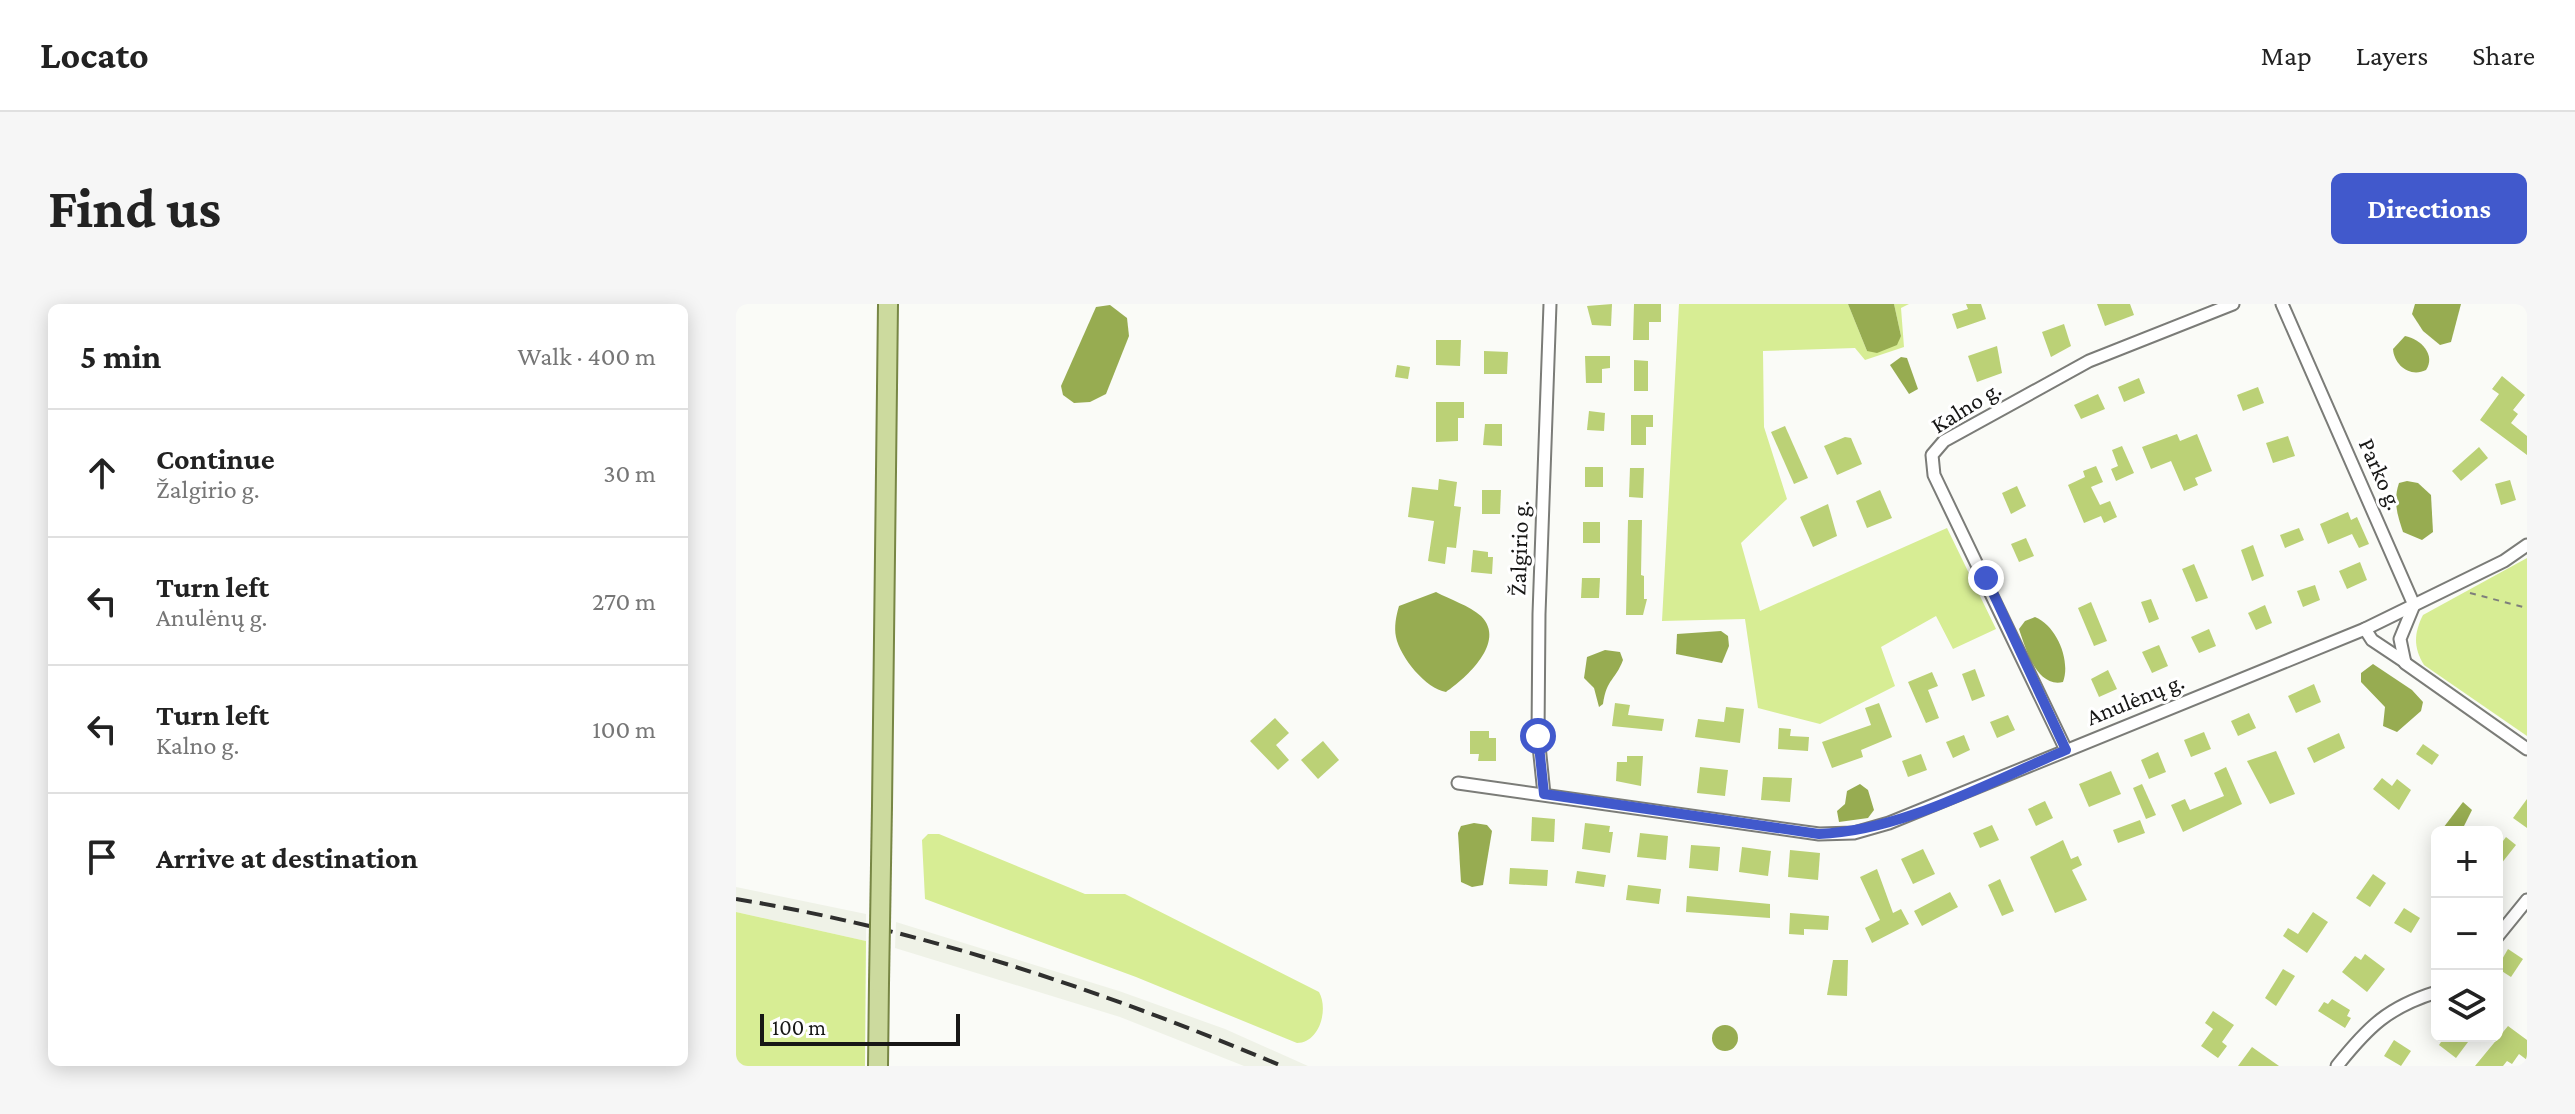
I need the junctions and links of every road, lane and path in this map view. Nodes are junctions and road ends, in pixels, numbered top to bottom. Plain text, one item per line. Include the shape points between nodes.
1 (888, 304) edge
2 (1550, 304) edge
3 (2233, 304) edge
4 (2282, 304) edge
5 (2527, 545) edge
6 (2455, 585) junction
7 (2414, 605) junction
8 (2527, 608) edge
9 (2365, 629) junction
10 (2405, 663) junction
11 (2527, 749) edge
12 (2066, 750) junction
13 (1458, 783) dead end
14 (1544, 794) junction
15 (2527, 900) edge
16 (2503, 930) edge
17 (2431, 994) edge
18 (878, 1066) edge
19 (2337, 1066) edge

1 - 18 main road, bridge
2 - 14 street, Žalgirio g. via 1539,614 1538,736
3 - 12 street, Kalno g. via 2089,361 1944,441 1932,455 1934,475
4 - 7 street, Parko g.
5 - 6 street, Anulėnų g.
6 - 7 street, Anulėnų g.
6 - 8 path
7 - 9 street, Anulėnų g.
7 - 10 street via 2401,629
9 - 10 street
9 - 12 street, Anulėnų g.
10 - 11 street
12 - 14 street, Anulėnų g. via 1854,833 1819,834
13 - 14 street, Anulėnų g.
15 - 16 street
17 - 19 street via 2407,1002 2369,1027

